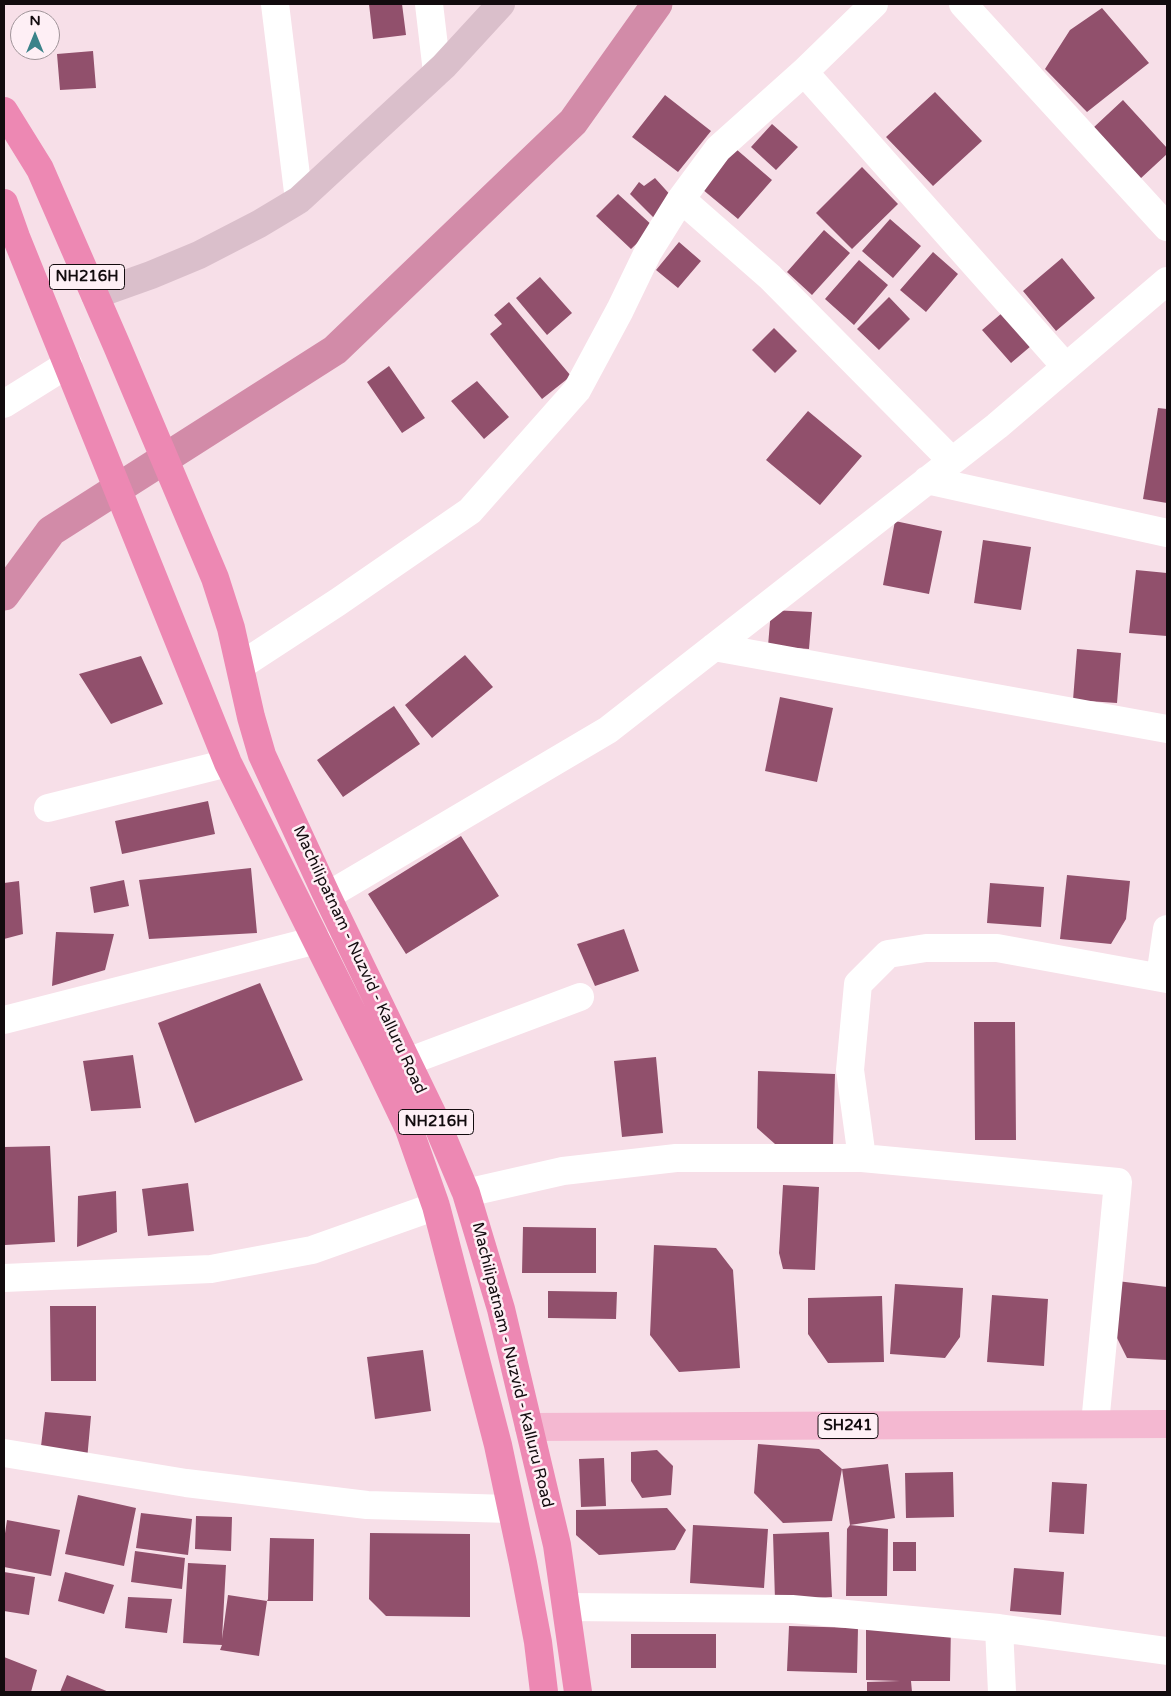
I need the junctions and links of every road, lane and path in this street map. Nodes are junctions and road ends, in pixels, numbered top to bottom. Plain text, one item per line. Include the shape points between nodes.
1 (275, 4) edge
2 (429, 4) edge
3 (501, 4) edge
4 (874, 4) edge
5 (963, 4) edge
6 (436, 72) junction
7 (804, 72) junction
8 (4, 111) edge
9 (680, 199) junction
10 (299, 200) junction
11 (4, 202) edge
12 (1167, 227) edge
13 (10, 240) edge
14 (1167, 281) edge
15 (95, 294) junction
16 (68, 364) junction
17 (1066, 367) junction
18 (4, 404) edge
19 (952, 461) junction
20 (927, 480) junction
21 (1167, 533) edge
22 (714, 647) junction
23 (240, 666) junction
24 (1167, 729) edge
25 (228, 763) junction
26 (48, 808) dead end
27 (328, 896) junction
28 (1167, 929) edge
29 (317, 940) junction
30 (1164, 978) edge
31 (580, 997) dead end
32 (4, 1020) edge
33 (407, 1062) junction
34 (862, 1158) junction
35 (466, 1193) junction
36 (436, 1206) junction
37 (4, 1278) edge
38 (1096, 1424) junction
39 (1167, 1424) edge
40 (529, 1427) junction
41 (4, 1453) edge
42 (511, 1509) junction
43 (566, 1607) junction
44 (999, 1628) junction
45 (1167, 1651) edge
46 (544, 1692) edge
47 (578, 1692) edge
48 (1002, 1692) edge

1 - 10 street
2 - 6 street
3 - 6 main road
4 - 7 street
5 - 12 street
6 - 10 main road
7 - 9 street via 718,149
7 - 17 street
8 - 15 highway, NH216H via 40,169
9 - 19 street via 770,277
9 - 23 street via 648,252 577,390 470,511
10 - 15 main road via 199,255
11 - 13 highway, NH216H
13 - 16 highway, NH216H
14 - 17 street
15 - 23 highway, Machilipatnam - Nuzvid - Kalluru Road / NH216H via 215,578
16 - 18 street
16 - 25 highway, Machilipatnam - Nuzvid - Kalluru Road / NH216H
17 - 19 street
19 - 20 street
20 - 21 street
20 - 22 street
22 - 24 street
22 - 27 street via 608,730
23 - 27 highway, Machilipatnam - Nuzvid - Kalluru Road / NH216H via 250,717 262,755
25 - 26 street
25 - 29 highway, Machilipatnam - Nuzvid - Kalluru Road / NH216H
27 - 33 highway, Machilipatnam - Nuzvid - Kalluru Road / NH216H
28 - 30 street
29 - 32 street
29 - 36 highway, Machilipatnam - Nuzvid - Kalluru Road / NH216H via 409,1129
30 - 34 street via 997,948 926,948 888,954 858,984 850,1070
31 - 33 street
33 - 35 highway, Machilipatnam - Nuzvid - Kalluru Road / NH216H
34 - 35 street via 676,1158 564,1171
34 - 38 street via 1118,1182
35 - 40 highway, Machilipatnam - Nuzvid - Kalluru Road / NH216H via 501,1308
36 - 37 street via 312,1250 211,1269
36 - 42 highway, Machilipatnam - Nuzvid - Kalluru Road / NH216H via 484,1384
38 - 39 main road, SH241
38 - 40 main road, SH241
40 - 43 highway, Machilipatnam - Nuzvid - Kalluru Road / NH216H via 557,1545
41 - 42 street via 186,1483 367,1505
42 - 46 highway, Machilipatnam - Nuzvid - Kalluru Road / NH216H via 536,1633
43 - 44 street via 792,1609
43 - 47 highway, Machilipatnam - Nuzvid - Kalluru Road / NH216H
44 - 45 street
44 - 48 street

